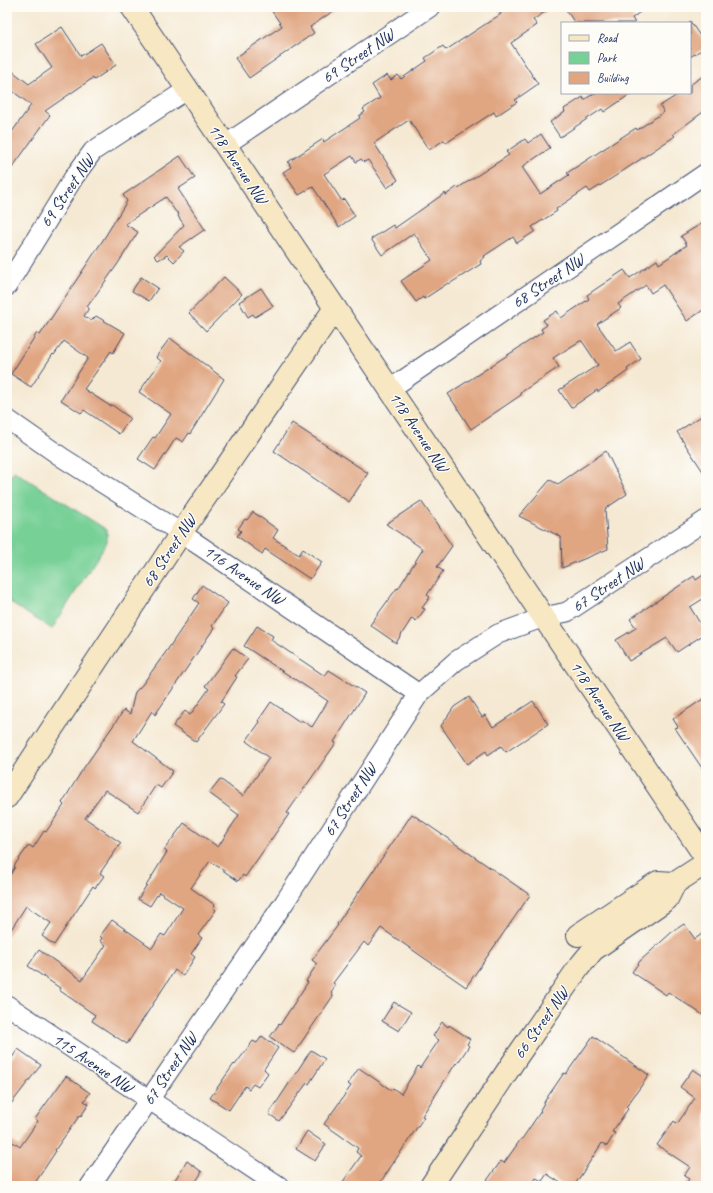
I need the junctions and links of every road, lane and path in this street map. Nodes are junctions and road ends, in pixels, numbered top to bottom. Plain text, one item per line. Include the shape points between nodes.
1 (132, 7) edge
2 (430, 7) edge
3 (188, 89) junction
4 (225, 145) junction
5 (706, 173) edge
6 (7, 286) edge
7 (335, 308) junction
8 (390, 389) junction
9 (7, 419) edge
10 (706, 520) edge
11 (181, 533) junction
12 (544, 617) junction
13 (419, 694) junction
14 (7, 797) edge
15 (706, 858) edge
16 (706, 863) edge
17 (675, 884) junction
18 (578, 935) dead end
19 (7, 1006) edge
20 (148, 1100) junction
21 (90, 1186) edge
22 (279, 1186) edge
23 (431, 1186) edge

1 - 3 street, 118 Avenue NW
2 - 4 street, 69 Street NW
3 - 4 street, 118 Avenue NW
3 - 6 street, 69 Street NW via 93,151 74,177
4 - 7 street, 118 Avenue NW
5 - 8 street, 68 Street NW
7 - 8 street, 118 Avenue NW
7 - 11 street, 68 Street NW
8 - 12 street, 118 Avenue NW
9 - 11 street, 116 Avenue NW
10 - 12 street, 67 Street NW via 567,612
11 - 13 street, 116 Avenue NW
11 - 14 street, 68 Street NW
12 - 13 street, 67 Street NW via 498,634 456,661
12 - 15 street, 118 Avenue NW
13 - 20 street, 67 Street NW via 284,903
16 - 17 street, 66 Street NW
17 - 18 street via 658,882
17 - 23 street, 66 Street NW via 667,899 593,950 579,967
19 - 20 street, 115 Avenue NW
20 - 21 street, 67 Street NW
20 - 22 street, 115 Avenue NW

